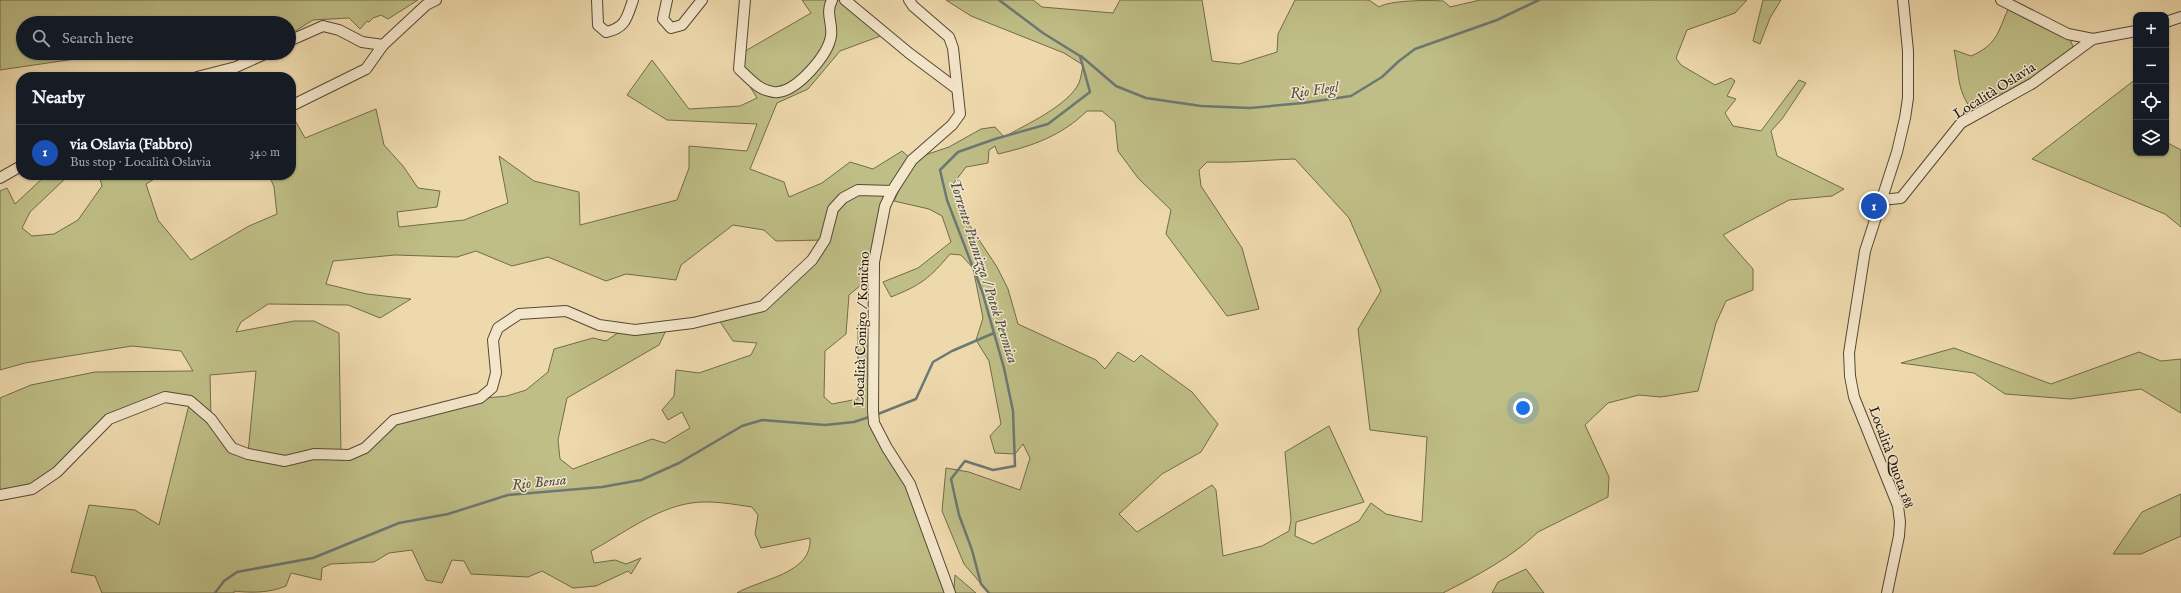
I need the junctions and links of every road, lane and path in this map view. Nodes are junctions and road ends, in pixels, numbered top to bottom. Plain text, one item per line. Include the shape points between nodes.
1 (436, 0) edge
2 (597, 0) edge
3 (633, 0) edge
4 (667, 0) edge
5 (702, 0) edge
6 (745, 0) edge
7 (832, 0) edge
8 (845, 0) edge
9 (910, 0) edge
10 (1903, 0) edge
11 (2001, 0) edge
12 (2181, 17) edge
13 (2169, 21) edge
14 (2133, 32) edge
15 (2068, 34) junction
16 (296, 38) edge
17 (2093, 39) junction
18 (383, 45) junction
19 (2075, 52) junction
20 (252, 60) edge
21 (216, 72) edge
22 (957, 89) junction
23 (296, 104) edge
24 (16, 169) edge
25 (0, 178) edge
26 (892, 191) junction
27 (1881, 200) junction
28 (0, 495) edge
29 (950, 593) edge
30 (1887, 593) edge

1 - 18 street via 426,5
2 - 3 street via 598,25 606,32 617,30 626,20
4 - 5 street via 663,19 671,28 682,24
6 - 7 street via 739,70 764,90 778,92 791,88 827,51 831,35 828,9
8 - 22 street
9 - 22 street, Località Conigo / Konično via 913,6 949,37 953,48
10 - 27 street via 1908,38 1908,98 1898,152
11 - 15 street, Località Oslavia
12 - 13 street
14 - 17 street, Località Oslavia
15 - 17 street, Località Oslavia
15 - 19 street
16 - 18 street via 323,26 339,30 362,42
17 - 19 street, Località Oslavia
18 - 23 street via 366,69
19 - 27 street, Località Oslavia via 2033,83 1961,123 1901,198
20 - 21 street
22 - 26 street, Località Conigo / Konično via 960,114 952,125 912,160
24 - 25 street
26 - 28 street via 858,190 843,198 833,210 825,240 812,260 763,306 693,323 635,330 599,325 566,312 520,314 498,328 493,340 496,373 492,388 480,398 394,420 365,448 349,455 314,454 286,461 248,454 232,448 211,419 190,401 165,397 109,419 57,472 32,489
26 - 29 street, Località Conigo / Konično via 885,206 874,262 874,423 910,484
27 - 30 street, Località Quota 188 via 1864,257 1849,353 1851,387 1893,492 1898,512 1899,536

